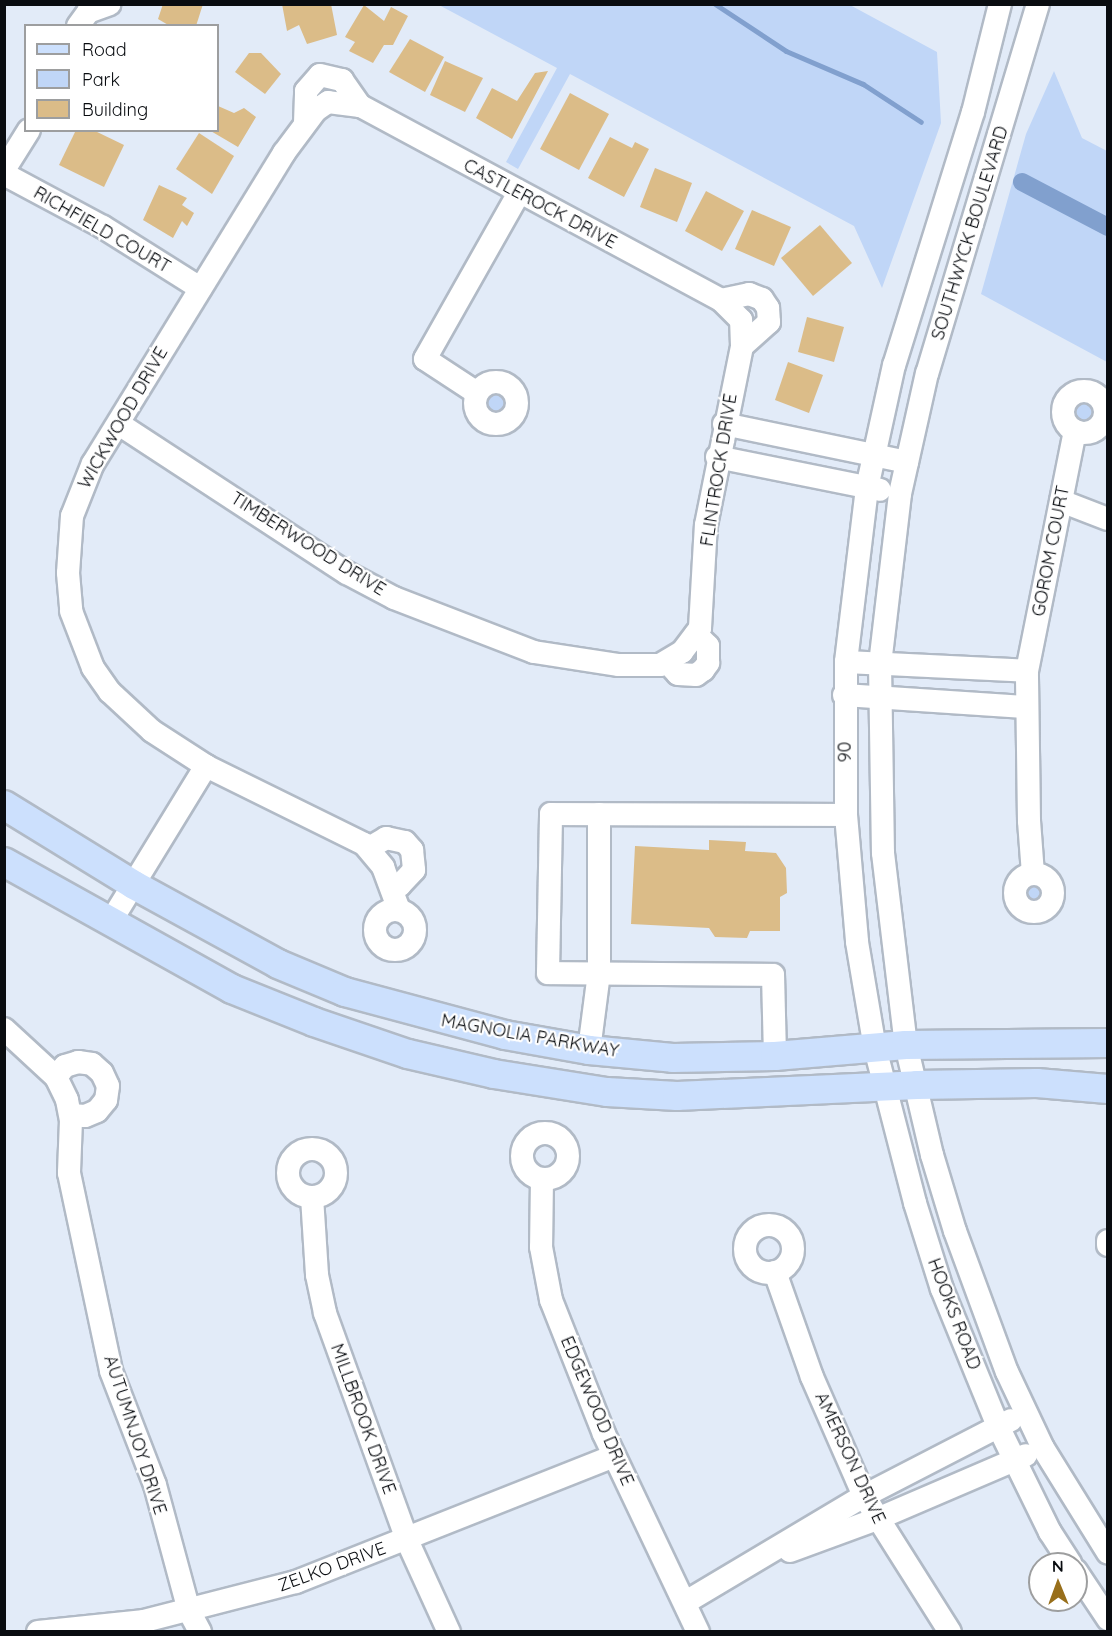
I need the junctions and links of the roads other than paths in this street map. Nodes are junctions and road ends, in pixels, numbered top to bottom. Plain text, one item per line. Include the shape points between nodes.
1 (73, 4) edge
2 (110, 4) edge
3 (1000, 4) edge
4 (1038, 4) edge
5 (76, 24) edge
6 (78, 24) edge
7 (328, 102) joint
8 (360, 106) junction
9 (305, 123) junction
10 (28, 132) edge
11 (4, 172) edge
12 (519, 193) junction
13 (200, 288) junction
14 (721, 300) junction
15 (741, 320) joint
16 (742, 346) junction
17 (894, 365) junction
18 (927, 373) junction
19 (477, 393) dead end
20 (119, 424) junction
21 (724, 424) junction
22 (1075, 431) dead end
23 (873, 455) junction
24 (717, 457) junction
25 (907, 462) junction
26 (867, 488) junction
27 (900, 494) junction
28 (1061, 501) junction
29 (1107, 519) edge
30 (682, 649) joint
31 (846, 662) junction
32 (880, 664) junction
33 (1027, 671) junction
34 (844, 695) junction
35 (879, 698) junction
36 (1025, 706) junction
37 (206, 766) junction
38 (4, 805) edge
39 (599, 814) junction
40 (846, 815) junction
41 (369, 848) junction
42 (4, 862) edge
43 (1033, 874) dead end
44 (134, 885) junction
45 (391, 887) junction
46 (399, 910) dead end
47 (111, 921) junction
48 (599, 973) junction
49 (4, 1029) edge
50 (1107, 1043) edge
51 (906, 1045) junction
52 (874, 1048) junction
53 (589, 1050) junction
54 (775, 1056) junction
55 (56, 1077) junction
56 (917, 1085) junction
57 (882, 1088) junction
58 (1107, 1089) edge
59 (71, 1115) junction
60 (542, 1179) dead end
61 (312, 1197) dead end
62 (775, 1272) dead end
63 (1028, 1412) junction
64 (998, 1426) junction
65 (1043, 1448) junction
66 (614, 1456) junction
67 (1014, 1460) junction
68 (864, 1496) junction
69 (877, 1520) junction
70 (407, 1539) junction
71 (1064, 1552) edge
72 (1107, 1553) edge
73 (768, 1556) junction
74 (1088, 1590) edge
75 (686, 1602) junction
76 (189, 1611) junction
77 (1107, 1619) edge
78 (99, 1630) edge
79 (38, 1632) edge
80 (201, 1632) edge
81 (449, 1632) edge
82 (698, 1632) edge
83 (950, 1632) edge

1 - 5 street
2 - 6 street via 88,12
3 - 17 street, SOUTHWYCK BOULEVARD via 973,112
4 - 18 street, SOUTHWYCK BOULEVARD
7 - 8 street, CASTLEROCK DRIVE
7 - 9 street, WICKWOOD DRIVE
8 - 9 street, CASTLEROCK DRIVE via 342,80 320,75 306,91
8 - 12 street, CASTLEROCK DRIVE
9 - 13 street, WICKWOOD DRIVE
10 - 11 street
11 - 13 street, RICHFIELD COURT via 103,227
12 - 14 street, CASTLEROCK DRIVE
12 - 19 street via 425,359
13 - 20 street, WICKWOOD DRIVE
14 - 15 street, CASTLEROCK DRIVE
14 - 16 street via 749,294 762,299 768,308 769,322
15 - 16 street, FLINTROCK DRIVE
16 - 21 street, FLINTROCK DRIVE
17 - 18 street
17 - 23 street, SOUTHWYCK BOULEVARD
18 - 25 street, SOUTHWYCK BOULEVARD
20 - 30 street, TIMBERWOOD DRIVE via 347,573 394,598 534,652 619,665 660,665
20 - 37 street, WICKWOOD DRIVE via 93,463 72,516 68,546 71,611 80,641 110,692 152,731
21 - 23 street
21 - 24 street, FLINTROCK DRIVE
22 - 28 street, GOROM COURT
23 - 25 street
23 - 26 street, 90
24 - 26 street
24 - 30 street, FLINTROCK DRIVE via 706,525 700,628
25 - 27 street, 90
26 - 27 street
26 - 31 street, 90
27 - 32 street, 90
28 - 29 street
28 - 33 street, GOROM COURT
31 - 32 street
31 - 34 street, 90
32 - 33 street
32 - 35 street, 90
33 - 36 street, GOROM COURT
34 - 35 street
34 - 40 street, 90
35 - 36 street
35 - 51 street, 90 via 883,853
36 - 43 street, GOROM COURT
37 - 41 street, WICKWOOD DRIVE
37 - 44 street
38 - 44 main road, MAGNOLIA PARKWAY
39 - 40 street
39 - 48 street
39 - 48 street via 550,814 548,973
40 - 52 street, 90 via 857,942
41 - 45 street
41 - 45 street via 386,838 405,842 412,850 414,870 400,885
42 - 47 main road
44 - 47 street
44 - 53 main road, MAGNOLIA PARKWAY via 278,964 345,992 435,1019
45 - 46 street
47 - 57 main road via 232,989 314,1022 408,1054 494,1074 607,1092 677,1096
48 - 53 street
48 - 54 street via 773,975
49 - 55 street, AUTUMNJOY DRIVE
50 - 51 main road, MAGNOLIA PARKWAY
51 - 52 main road, MAGNOLIA PARKWAY
51 - 56 street, HOOKS ROAD
52 - 54 main road, MAGNOLIA PARKWAY
52 - 57 street, HOOKS ROAD
53 - 54 main road, MAGNOLIA PARKWAY via 673,1058
55 - 59 street, AUTUMNJOY DRIVE
55 - 59 street via 65,1066 85,1063 102,1073 108,1086 106,1100 97,1111 85,1116
56 - 57 main road
56 - 58 main road via 1038,1083
56 - 63 street, HOOKS ROAD via 932,1155 955,1231 1007,1372
57 - 64 street, HOOKS ROAD via 942,1289
59 - 76 street, AUTUMNJOY DRIVE via 69,1173 111,1371 155,1485
60 - 66 street, EDGEWOOD DRIVE via 544,1276
61 - 70 street, MILLBROOK DRIVE via 316,1275 325,1314
62 - 68 street, AMERSON DRIVE via 813,1377
63 - 64 street
63 - 65 street, HOOKS ROAD
64 - 67 street, HOOKS ROAD
64 - 68 street
65 - 67 street
65 - 72 street, HOOKS ROAD
66 - 70 street, ZELKO DRIVE
66 - 75 street, EDGEWOOD DRIVE
67 - 69 street
67 - 71 street, HOOKS ROAD
68 - 69 street, AMERSON DRIVE
68 - 73 street
69 - 73 street via 810,1546
69 - 83 street, AMERSON DRIVE
70 - 76 street, ZELKO DRIVE via 296,1582
70 - 81 street, MILLBROOK DRIVE
73 - 75 street
74 - 77 street
75 - 82 street, EDGEWOOD DRIVE
76 - 78 street, ZELKO DRIVE
76 - 80 street, AUTUMNJOY DRIVE
78 - 79 street, ZELKO DRIVE

